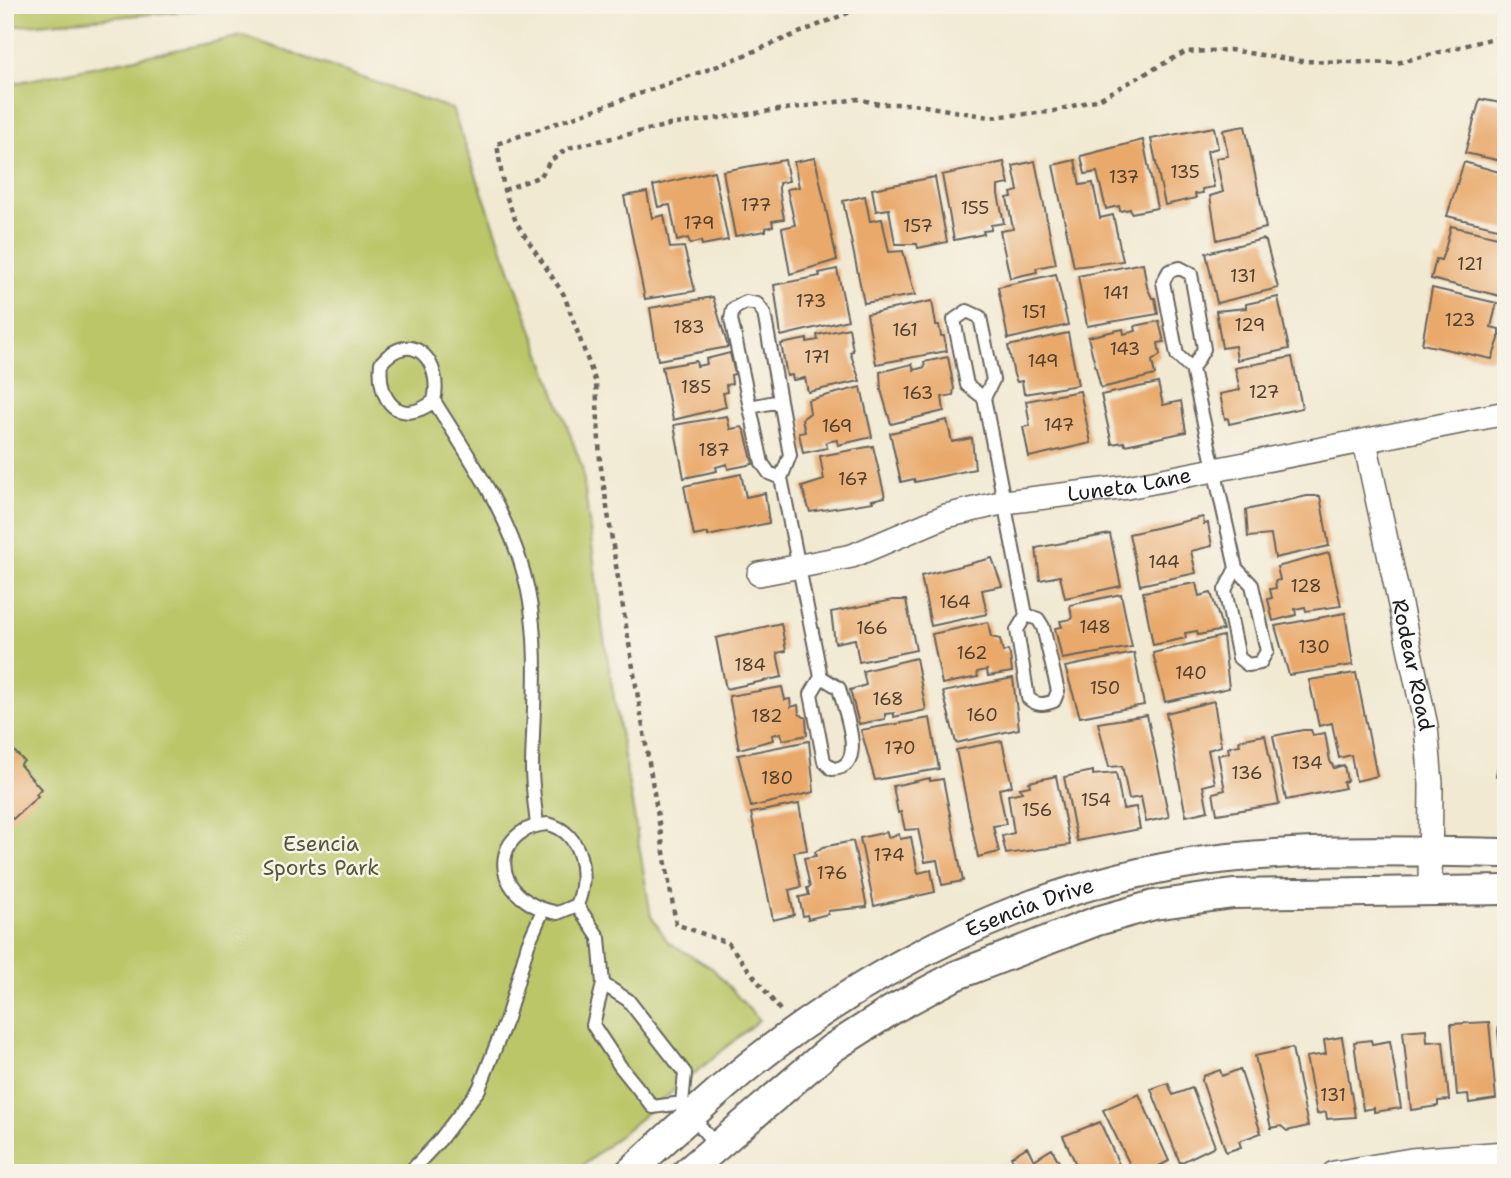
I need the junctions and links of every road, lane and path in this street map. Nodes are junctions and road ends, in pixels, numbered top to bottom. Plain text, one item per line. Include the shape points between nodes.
1 (855, 5) edge
2 (1506, 35) edge
3 (504, 190) junction
4 (1192, 369) junction
5 (984, 398) junction
6 (434, 401) junction
7 (780, 401) junction
8 (750, 407) junction
9 (1506, 413) edge
10 (1365, 442) junction
11 (1215, 470) junction
12 (781, 478) junction
13 (1005, 502) junction
14 (799, 566) junction
15 (1236, 568) junction
16 (759, 575) dead end
17 (1026, 615) junction
18 (821, 677) junction
19 (537, 825) junction
20 (1430, 852) junction
21 (1506, 853) edge
22 (1430, 889) junction
23 (1506, 890) edge
24 (577, 905) junction
25 (543, 910) junction
26 (603, 984) junction
27 (796, 1030) junction
28 (687, 1109) junction
29 (716, 1146) junction
30 (1506, 1153) edge
31 (409, 1173) edge
32 (629, 1173) edge
33 (686, 1173) edge
34 (1334, 1173) edge

1 - 3 path via 850,12 718,66 496,144
2 - 3 path via 1397,63 1300,61 1230,50 1185,52 1099,100 1051,112 989,117 858,99 670,125 568,148 550,161 541,176
3 - 27 path via 516,222 564,295 596,383 600,461 676,924 728,943
4 - 4 lane via 1204,349 1191,274 1180,268 1169,271 1163,282 1177,355
4 - 11 lane
5 - 5 lane via 993,380 979,317 967,312 954,320 967,385
5 - 13 lane
6 - 6 lane via 435,371 418,350 398,348 381,363 379,380 384,398 392,406 419,410
6 - 19 lane via 477,466 510,536 528,590 536,657 532,768
7 - 8 lane
7 - 8 lane via 764,313 757,304 746,302 733,309 731,319
7 - 12 lane via 790,455
8 - 12 lane via 762,463 769,473
9 - 10 street, Luneta Lane
10 - 11 street, Luneta Lane
10 - 20 street, Rodear Road via 1426,726
11 - 13 street, Luneta Lane via 1106,491
11 - 15 lane
12 - 14 lane
13 - 14 street, Luneta Lane via 946,516 852,556
13 - 17 lane
14 - 16 street, Luneta Lane
14 - 18 lane
15 - 15 lane via 1225,590 1239,658 1248,665 1260,663 1267,651 1252,585
17 - 17 lane via 1017,630 1028,698 1045,705 1054,701 1058,691 1043,627
18 - 18 lane via 811,694 824,761 832,769 841,769 849,764 853,752 839,688
19 - 24 lane via 559,827 578,850 583,883
19 - 25 lane via 519,831 508,845 504,862 507,880 517,893
20 - 21 street, Esencia Drive
20 - 22 street, Rodear Road
20 - 27 street, Esencia Drive via 1263,856 1186,863 1115,878 1053,896 922,952
22 - 23 street, Esencia Drive
22 - 29 street, Esencia Drive via 1233,894 1154,905 1026,946 957,975 852,1035
24 - 25 lane via 558,913
24 - 26 lane via 598,938
25 - 31 lane via 479,1089
26 - 28 lane via 628,1000 685,1073
26 - 28 lane via 593,1026 653,1107
27 - 28 street, Esencia Drive
28 - 29 lane
28 - 32 street, Esencia Drive
29 - 33 street, Esencia Drive
30 - 34 street via 1410,1160

